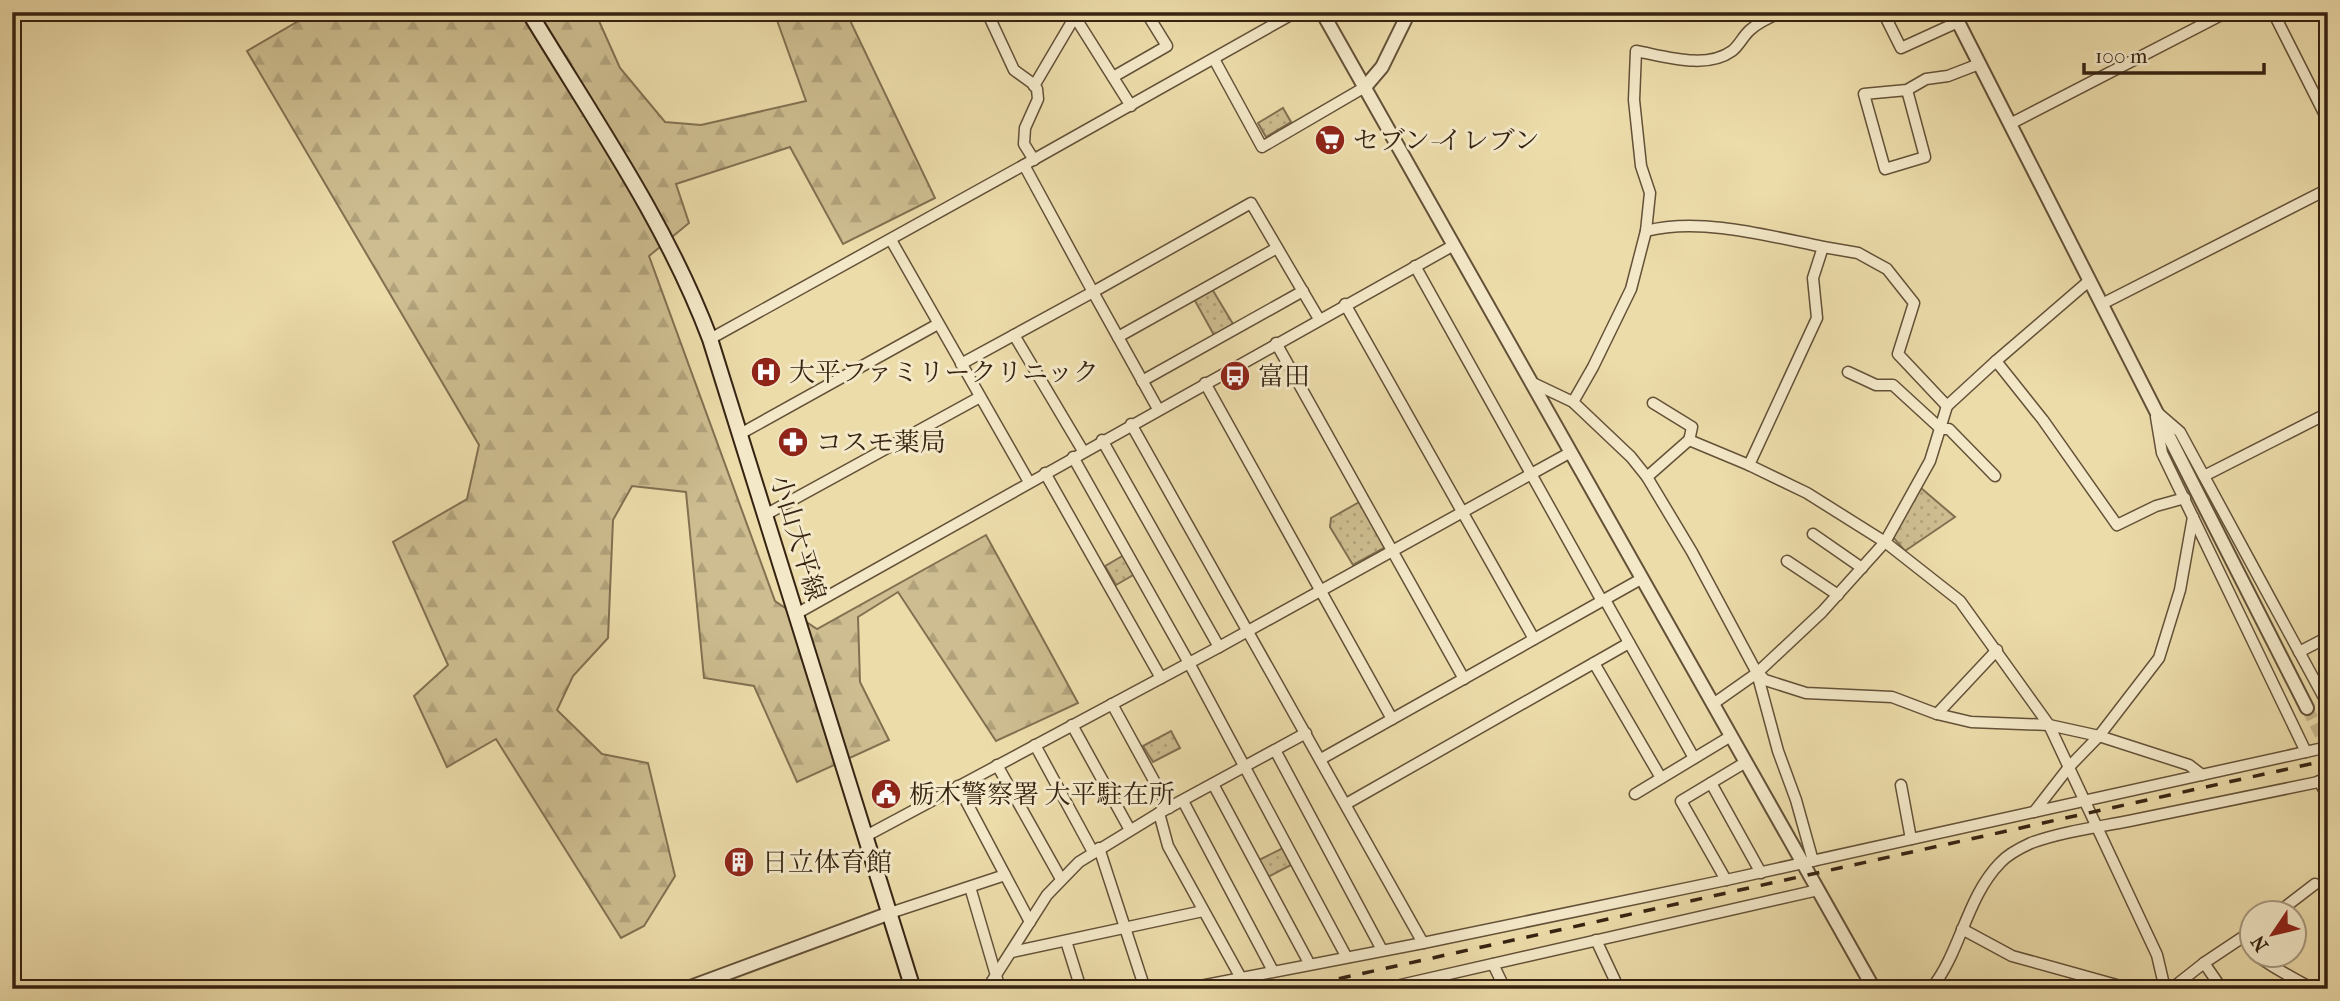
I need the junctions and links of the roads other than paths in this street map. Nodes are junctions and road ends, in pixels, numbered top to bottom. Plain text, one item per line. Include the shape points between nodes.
1 (528, 12) edge
2 (987, 12) edge
3 (1146, 12) edge
4 (1296, 12) edge
5 (1322, 12) edge
6 (1409, 12) edge
7 (1783, 12) edge
8 (1883, 12) edge
9 (2227, 12) edge
10 (2273, 12) edge
11 (1076, 15) edge
12 (1956, 17) edge
13 (1214, 59) junction
14 (1979, 64) junction
15 (1113, 77) junction
16 (1034, 86) junction
17 (1365, 88) junction
18 (1907, 90) junction
19 (1131, 106) junction
20 (2328, 121) edge
21 (2010, 124) junction
22 (1029, 163) junction
23 (2328, 189) edge
24 (1646, 231) junction
25 (891, 240) junction
26 (1454, 245) junction
27 (1824, 247) junction
28 (1277, 248) junction
29 (1415, 266) junction
30 (2090, 280) junction
31 (1303, 291) junction
32 (1093, 292) junction
33 (1345, 304) junction
34 (2102, 304) junction
35 (1319, 319) junction
36 (938, 324) junction
37 (1014, 335) junction
38 (1118, 337) junction
39 (710, 339) junction
40 (1276, 343) junction
41 (1996, 361) junction
42 (961, 364) junction
43 (1848, 372) dead end
44 (1142, 381) junction
45 (1205, 383) junction
46 (1532, 383) junction
47 (980, 397) junction
48 (1573, 402) junction
49 (1653, 402) dead end
50 (1947, 407) junction
51 (1158, 409) junction
52 (2154, 410) junction
53 (2328, 413) edge
54 (1131, 424) junction
55 (1941, 429) junction
56 (740, 435) junction
57 (1102, 440) junction
58 (1689, 441) junction
59 (1083, 451) junction
60 (1571, 452) junction
61 (1073, 457) junction
62 (1749, 465) junction
63 (1045, 473) junction
64 (1531, 474) junction
65 (1995, 476) dead end
66 (2204, 476) junction
67 (1647, 477) junction
68 (1028, 482) junction
69 (2185, 498) junction
70 (1461, 513) junction
71 (765, 515) junction
72 (2193, 517) junction
73 (1813, 534) dead end
74 (1885, 542) junction
75 (1392, 551) junction
76 (1787, 561) dead end
77 (1862, 568) junction
78 (1641, 579) junction
79 (1320, 591) junction
80 (1838, 595) junction
81 (1604, 600) junction
82 (796, 614) junction
83 (1248, 631) junction
84 (2328, 637) edge
85 (1534, 639) junction
86 (1629, 643) junction
87 (1219, 647) junction
88 (1997, 650) junction
89 (2299, 652) junction
90 (1189, 663) junction
91 (1594, 663) junction
92 (1757, 673) junction
93 (1161, 678) junction
94 (1464, 678) junction
95 (1112, 704) junction
96 (1713, 704) junction
97 (2328, 705) edge
98 (2307, 708) tunnel mouth
99 (1937, 715) junction
100 (1392, 719) junction
101 (2049, 724) junction
102 (1072, 725) junction
103 (1306, 733) junction
104 (1731, 736) junction
105 (2099, 736) junction
106 (1035, 744) junction
107 (2328, 747) edge
108 (1275, 750) junction
109 (2306, 752) junction
110 (1693, 758) junction
111 (1321, 759) junction
112 (1746, 762) junction
113 (997, 765) junction
114 (1244, 767) junction
115 (2069, 767) junction
116 (2202, 775) junction
117 (1661, 778) junction
118 (2324, 780) edge
119 (1711, 783) junction
120 (1213, 784) junction
121 (1901, 785) dead end
122 (958, 786) junction
123 (1635, 794) dead end
124 (2328, 797) edge
125 (1183, 801) junction
126 (2084, 801) junction
127 (1346, 804) junction
128 (1168, 808) junction
129 (2034, 812) junction
130 (1158, 813) junction
131 (2097, 828) junction
132 (1130, 830) junction
133 (866, 836) junction
134 (1911, 839) junction
135 (1096, 850) junction
136 (1808, 862) junction
137 (1761, 873) junction
138 (1005, 875) junction
139 (1060, 879) junction
140 (1726, 880) junction
141 (2315, 884) dead end
142 (970, 887) junction
143 (1818, 890) junction
144 (2294, 900) edge
145 (1203, 912) junction
146 (890, 913) junction
147 (1030, 922) junction
148 (1126, 929) junction
149 (1962, 929) junction
150 (1596, 940) junction
151 (1066, 941) junction
152 (2238, 942) edge
153 (1423, 943) junction
154 (1382, 950) junction
155 (1012, 951) junction
156 (1346, 957) junction
157 (1309, 963) junction
158 (2204, 963) junction
159 (1493, 964) junction
160 (2281, 970) edge
161 (1273, 971) junction
162 (996, 974) junction
163 (1241, 978) junction
164 (1390, 988) edge
165 (685, 989) edge
166 (913, 989) edge
167 (987, 989) edge
168 (1000, 989) edge
169 (1082, 989) edge
170 (1145, 989) edge
171 (1185, 989) edge
172 (1505, 989) edge
173 (1619, 989) edge
174 (1874, 989) edge
175 (1931, 989) edge
176 (2131, 989) edge
177 (2165, 989) edge
178 (2171, 989) edge
179 (2222, 989) edge
180 (2314, 989) edge

1 - 39 main road, 小山大平線 via 671,248
2 - 16 street via 1014,70
3 - 15 street via 1167,46
4 - 13 street
5 - 17 street
6 - 17 street via 1382,67
7 - 24 street via 1750,30 1732,51 1711,60 1636,51 1634,100 1641,166 1650,193
8 - 12 street via 1901,48
9 - 21 street
10 - 20 street
11 - 15 street
11 - 16 street
12 - 14 street
13 - 17 street via 1262,146
13 - 19 street
14 - 18 street via 1926,79
14 - 21 street
15 - 19 street
16 - 22 street via 1038,99 1025,128
17 - 26 street
18 - 18 street via 1925,157 1885,169 1864,94
19 - 22 street
21 - 30 street
22 - 25 street
22 - 32 street
23 - 34 street
24 - 27 street via 1666,226 1738,230
24 - 48 street via 1630,289
25 - 36 street
25 - 39 street
26 - 29 street
26 - 46 street
27 - 50 street via 1858,253 1887,269 1914,303 1898,354
27 - 62 street via 1813,278 1817,318
28 - 31 street
28 - 32 street via 1251,203
28 - 38 street
29 - 33 street
29 - 64 street
30 - 34 street
30 - 41 street
31 - 35 street
31 - 44 street
32 - 37 street
32 - 38 street
33 - 35 street
33 - 70 street
34 - 52 street
35 - 40 street
36 - 42 street
36 - 56 street
37 - 42 street
37 - 59 street
38 - 44 street
39 - 56 main road, 小山大平線
40 - 45 street
40 - 75 street
41 - 50 street
41 - 69 street via 2117,525
42 - 47 street
43 - 55 street via 1876,386 1893,385
44 - 51 street
45 - 51 street
45 - 79 street
46 - 48 street
46 - 60 street
47 - 68 street
47 - 71 street
48 - 67 street
49 - 58 street via 1692,427
50 - 55 street
51 - 54 street
52 - 66 street via 2180,432
52 - 69 street via 2162,453
52 - 98 street
53 - 66 street
54 - 57 street
54 - 83 street
55 - 65 street via 1949,429
55 - 74 street via 1930,461
56 - 71 main road, 小山大平線
57 - 59 street
57 - 87 street
58 - 62 street
58 - 67 street
59 - 61 street
60 - 64 street
60 - 78 street
61 - 63 street
61 - 90 street
62 - 74 street via 1807,493
63 - 68 street
63 - 93 street
64 - 70 street
64 - 81 street
66 - 89 street
67 - 92 street
68 - 82 street
69 - 72 street
70 - 75 street
70 - 85 street
71 - 82 main road, 小山大平線
72 - 105 street via 2180,590 2159,658
72 - 109 street
73 - 77 street
74 - 77 street
74 - 88 street via 1960,601
75 - 79 street
75 - 94 street
76 - 80 street
77 - 80 street
78 - 81 street
78 - 96 street
79 - 83 street
79 - 100 street
80 - 92 street
81 - 85 street
81 - 86 street
82 - 133 main road, 小山大平線
83 - 87 street
83 - 103 street
84 - 89 street
85 - 94 street
86 - 91 street
86 - 110 street
87 - 90 street
88 - 99 street
88 - 101 street
89 - 97 street
90 - 93 street
90 - 114 street
91 - 117 street
91 - 127 street
92 - 96 street
92 - 99 street via 1806,693 1892,697
92 - 136 street via 1796,800
93 - 95 street
94 - 100 street
95 - 102 street
95 - 128 street
96 - 104 street
99 - 101 street via 1971,722
100 - 111 street
101 - 105 street
101 - 115 street
102 - 106 street
102 - 132 street
103 - 108 street
103 - 111 street
104 - 110 street
104 - 112 street
105 - 115 street
105 - 116 street via 2189,765
106 - 113 street
106 - 135 street
107 - 109 street
108 - 114 street
108 - 154 street
109 - 116 street
110 - 117 street
111 - 127 street
112 - 119 street
112 - 136 street
113 - 122 street
113 - 139 street
114 - 120 street
114 - 156 street
115 - 126 street
115 - 129 street
116 - 126 street
117 - 123 street
118 - 124 street
118 - 131 street
119 - 137 street
119 - 140 street via 1681,801
120 - 125 street
120 - 157 street
121 - 134 street
122 - 133 street
122 - 138 street
125 - 128 street
125 - 161 street
126 - 129 street
126 - 131 street
127 - 153 street
128 - 130 street
129 - 134 street
130 - 132 street
130 - 145 street via 1168,846
131 - 149 street via 2033,842 2000,862 1975,898
131 - 177 street via 2158,955
132 - 135 street
133 - 146 main road, 小山大平線
134 - 136 street
135 - 139 street
135 - 148 street
136 - 137 street
136 - 143 street
137 - 140 street
138 - 142 street
138 - 147 street
139 - 147 street
140 - 153 street
141 - 144 street
142 - 146 street
142 - 162 street
143 - 150 street
143 - 174 street
145 - 148 street
145 - 163 street
146 - 165 street
146 - 166 main road, 小山大平線
147 - 155 street
148 - 151 street
148 - 170 street
149 - 175 street
149 - 176 street via 2011,956
150 - 159 street
150 - 173 street
151 - 155 street
151 - 169 street
152 - 158 street
153 - 154 street
154 - 156 street
155 - 162 street
156 - 157 street
157 - 161 street
158 - 178 street
158 - 179 street
159 - 164 street
159 - 172 street
160 - 180 street
161 - 163 street
162 - 167 street
162 - 168 street
163 - 171 street

